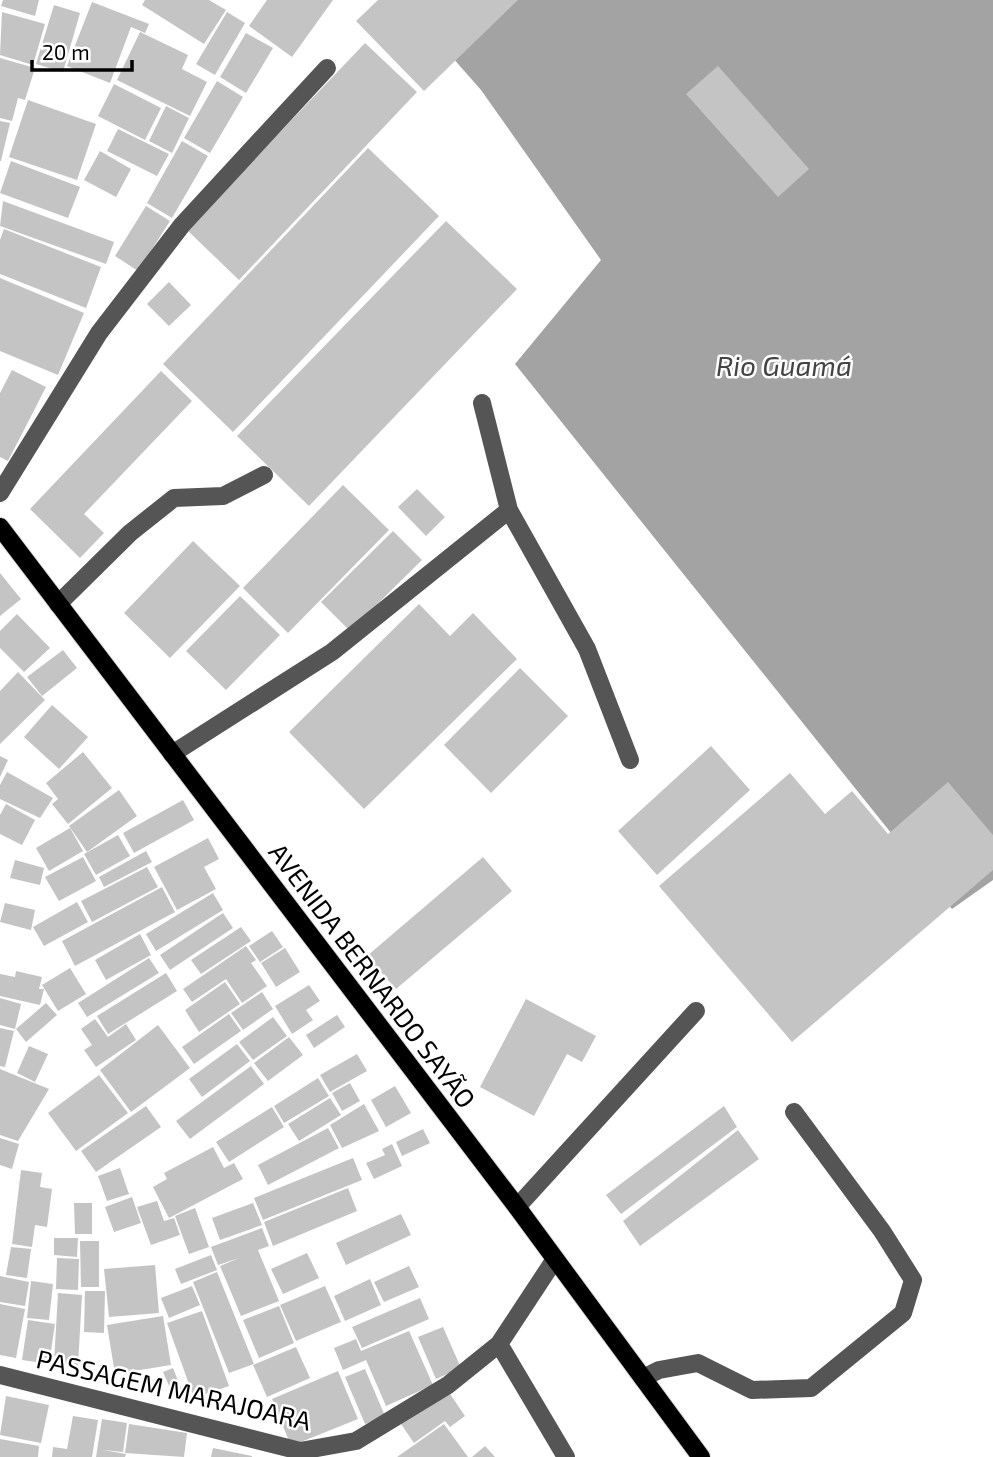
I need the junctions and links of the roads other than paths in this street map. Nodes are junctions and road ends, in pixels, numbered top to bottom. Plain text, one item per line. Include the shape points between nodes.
1 (327, 68) dead end
2 (482, 403) dead end
3 (264, 475) dead end
4 (0, 493) edge
5 (509, 510) junction
6 (0, 527) edge
7 (58, 604) junction
8 (172, 754) junction
9 (631, 760) dead end
10 (696, 1011) dead end
11 (794, 1112) dead end
12 (517, 1207) junction
13 (555, 1259) junction
14 (499, 1344) junction
15 (0, 1375) edge
16 (643, 1378) junction
17 (360, 1449) edge
18 (566, 1457) edge
19 (701, 1457) edge

1 - 4 street via 165,247 99,333
2 - 5 street
3 - 7 street via 223,496 174,498 130,533
5 - 8 street via 332,652
5 - 9 street via 587,649
6 - 7 main road, AVENIDA BERNARDO SAYÃO
7 - 8 main road, AVENIDA BERNARDO SAYÃO
8 - 12 main road, AVENIDA BERNARDO SAYÃO
10 - 12 street
11 - 16 street via 914,1280 903,1313 811,1388 752,1390 698,1363 659,1370
12 - 13 main road, AVENIDA BERNARDO SAYÃO
13 - 14 street, PASSAGEM MARAJOARA
13 - 16 main road, AVENIDA BERNARDO SAYÃO
14 - 17 street, PASSAGEM MARAJOARA
14 - 18 street
15 - 17 street, PASSAGEM MARAJOARA via 300,1451
16 - 19 main road, AVENIDA BERNARDO SAYÃO

